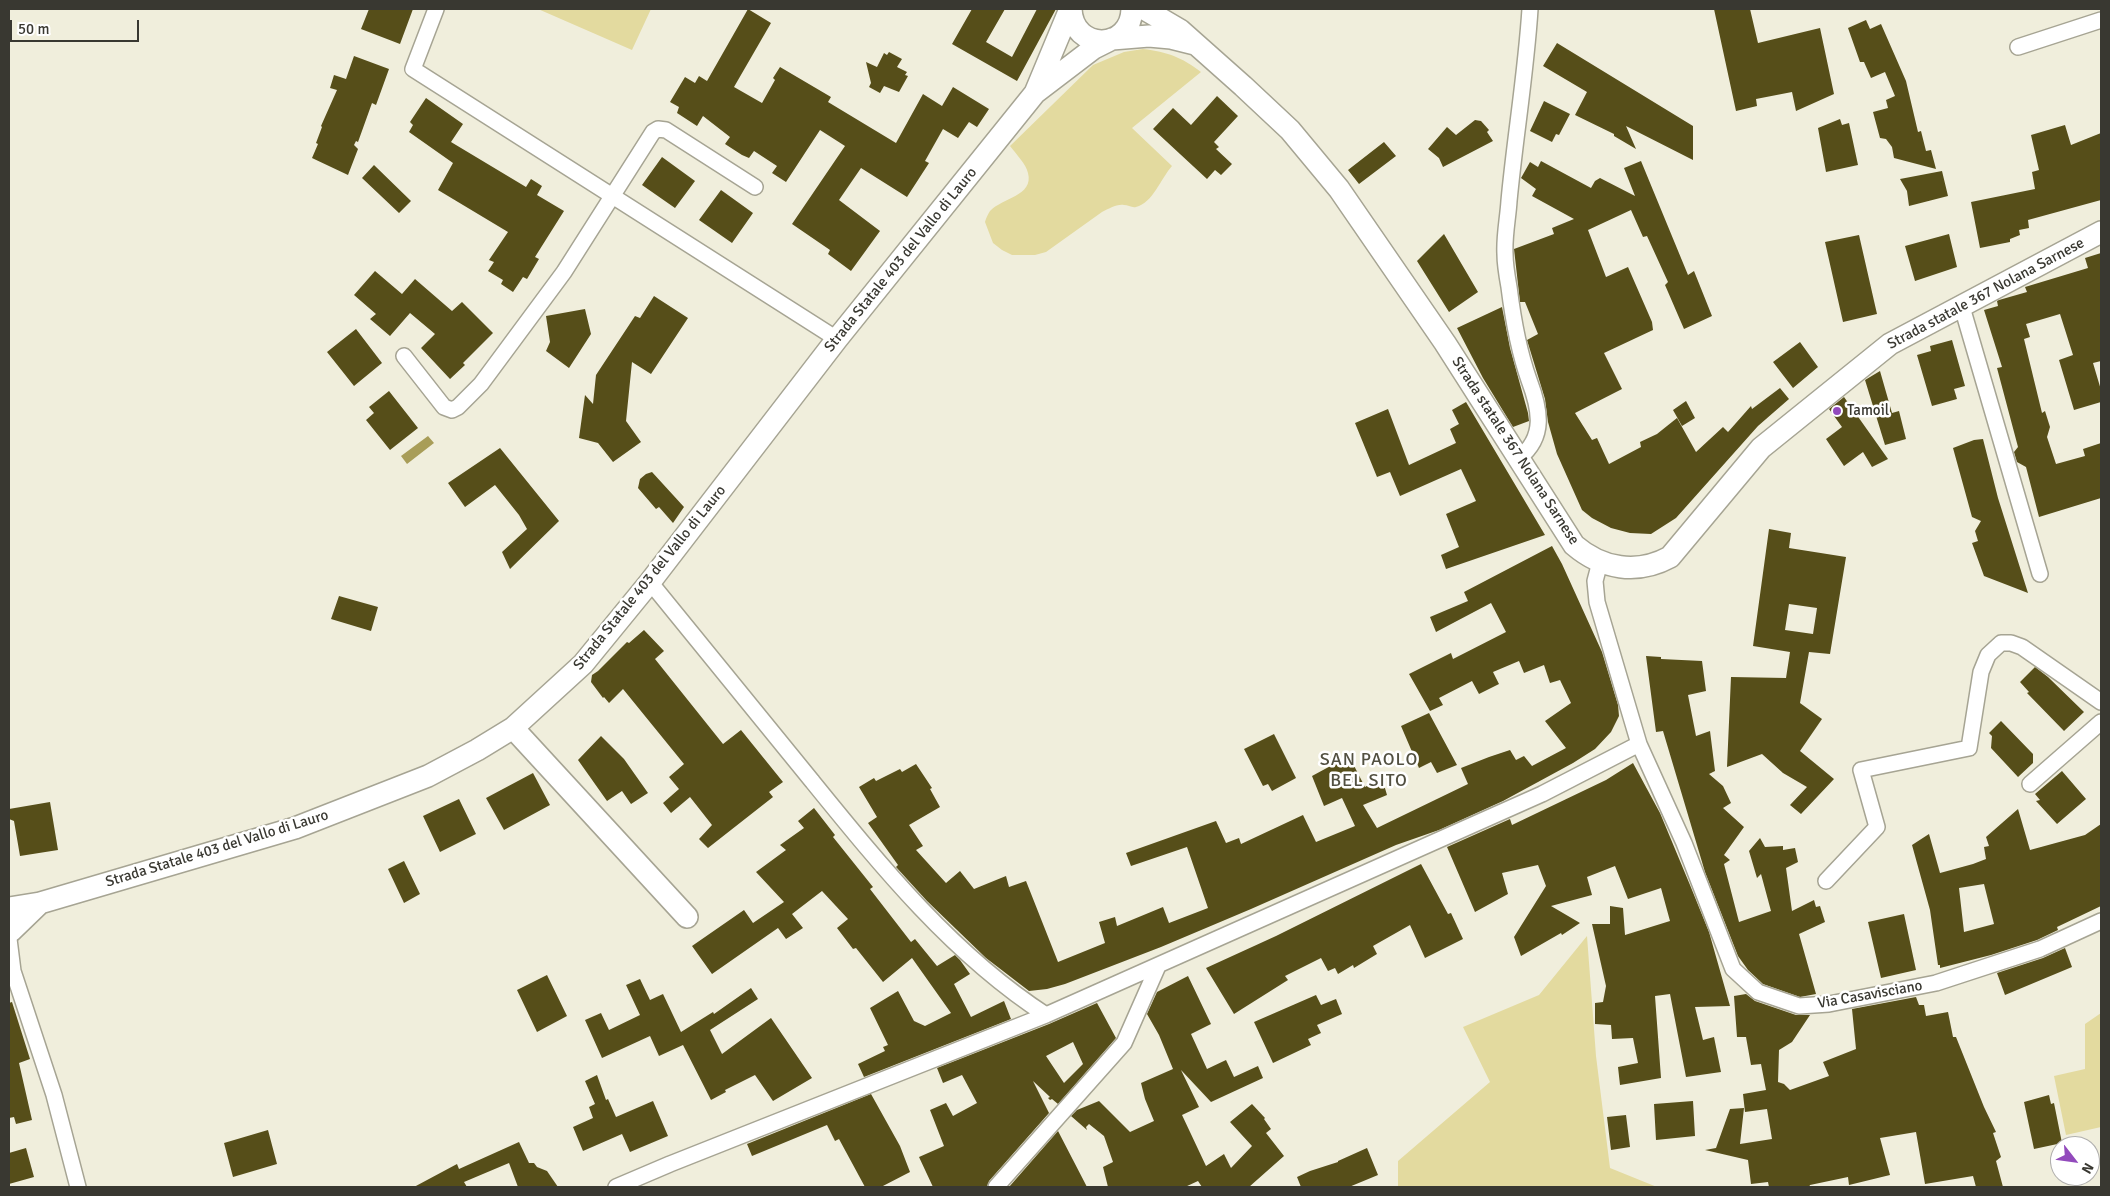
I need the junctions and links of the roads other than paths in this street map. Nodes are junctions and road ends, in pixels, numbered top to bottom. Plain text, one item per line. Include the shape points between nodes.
1 (436, 9) edge
2 (1070, 9) edge
3 (1132, 9) edge
4 (1144, 9) edge
5 (1530, 9) edge
6 (2101, 20) edge
7 (1112, 39) junction
8 (1195, 44) junction
9 (2018, 47) dead end
10 (1035, 93) junction
11 (755, 188) dead end
12 (612, 195) junction
13 (2101, 232) edge
14 (1962, 307) junction
15 (837, 339) junction
16 (404, 356) dead end
17 (1519, 458) junction
18 (1600, 562) junction
19 (2040, 574) dead end
20 (650, 582) junction
21 (2101, 702) edge
22 (2101, 722) edge
23 (513, 728) junction
24 (1638, 744) junction
25 (2030, 784) dead end
26 (1826, 881) dead end
27 (40, 903) junction
28 (9, 908) edge
29 (687, 917) dead end
30 (2101, 921) edge
31 (9, 931) edge
32 (1158, 966) junction
33 (11, 969) edge
34 (1046, 1015) junction
35 (78, 1187) edge
36 (616, 1187) edge
37 (996, 1187) edge

1 - 12 street via 413,69
2 - 7 main road via 1074,24 1086,37 1103,41
2 - 10 main road, Strada Statale 403 del Vallo di Lauro
3 - 7 main road via 1126,28
4 - 8 main road, Strada statale 367 Nolana Sarnese via 1180,30
5 - 17 street via 1504,254 1514,328 1539,422 1537,437 1530,450
6 - 9 street
7 - 8 main road, Strada Statale 403 del Vallo di Lauro via 1149,36
7 - 10 main road, Strada Statale 403 del Vallo di Lauro via 1094,48
8 - 17 main road, Strada statale 367 Nolana Sarnese via 1290,130 1339,189
10 - 15 main road, Strada Statale 403 del Vallo di Lauro
11 - 12 street via 666,130 658,130 653,132
12 - 15 street
12 - 16 street via 564,272 482,384 458,407 452,410 444,407
13 - 14 main road, Strada statale 367 Nolana Sarnese
14 - 18 main road, Strada statale 367 Nolana Sarnese via 1890,344 1761,448 1670,557 1656,565 1639,568
14 - 19 street
15 - 20 main road, Strada Statale 403 del Vallo di Lauro
17 - 18 main road, Strada statale 367 Nolana Sarnese via 1574,545 1586,556
18 - 24 street, Via Casavisciano via 1595,581 1598,602
20 - 23 main road, Strada Statale 403 del Vallo di Lauro via 583,664
20 - 34 street via 862,842 955,944 1015,995
21 - 26 street via 2022,647 2001,643 1988,655 1981,672 1969,748 1861,770 1877,826
22 - 25 street
23 - 27 main road, Strada Statale 403 del Vallo di Lauro via 428,776 295,828
23 - 29 main road
24 - 30 street, Via Casavisciano via 1684,843 1733,969 1758,992 1799,1006 1828,1004 1936,983 2040,949
24 - 32 street via 1542,794
27 - 28 main road, Strada Statale 403 del Vallo di Lauro
27 - 31 main road, Strada Statale 403 del Vallo di Lauro
31 - 33 street
32 - 34 street
32 - 37 street via 1124,1043
33 - 35 street via 54,1095
34 - 36 street

